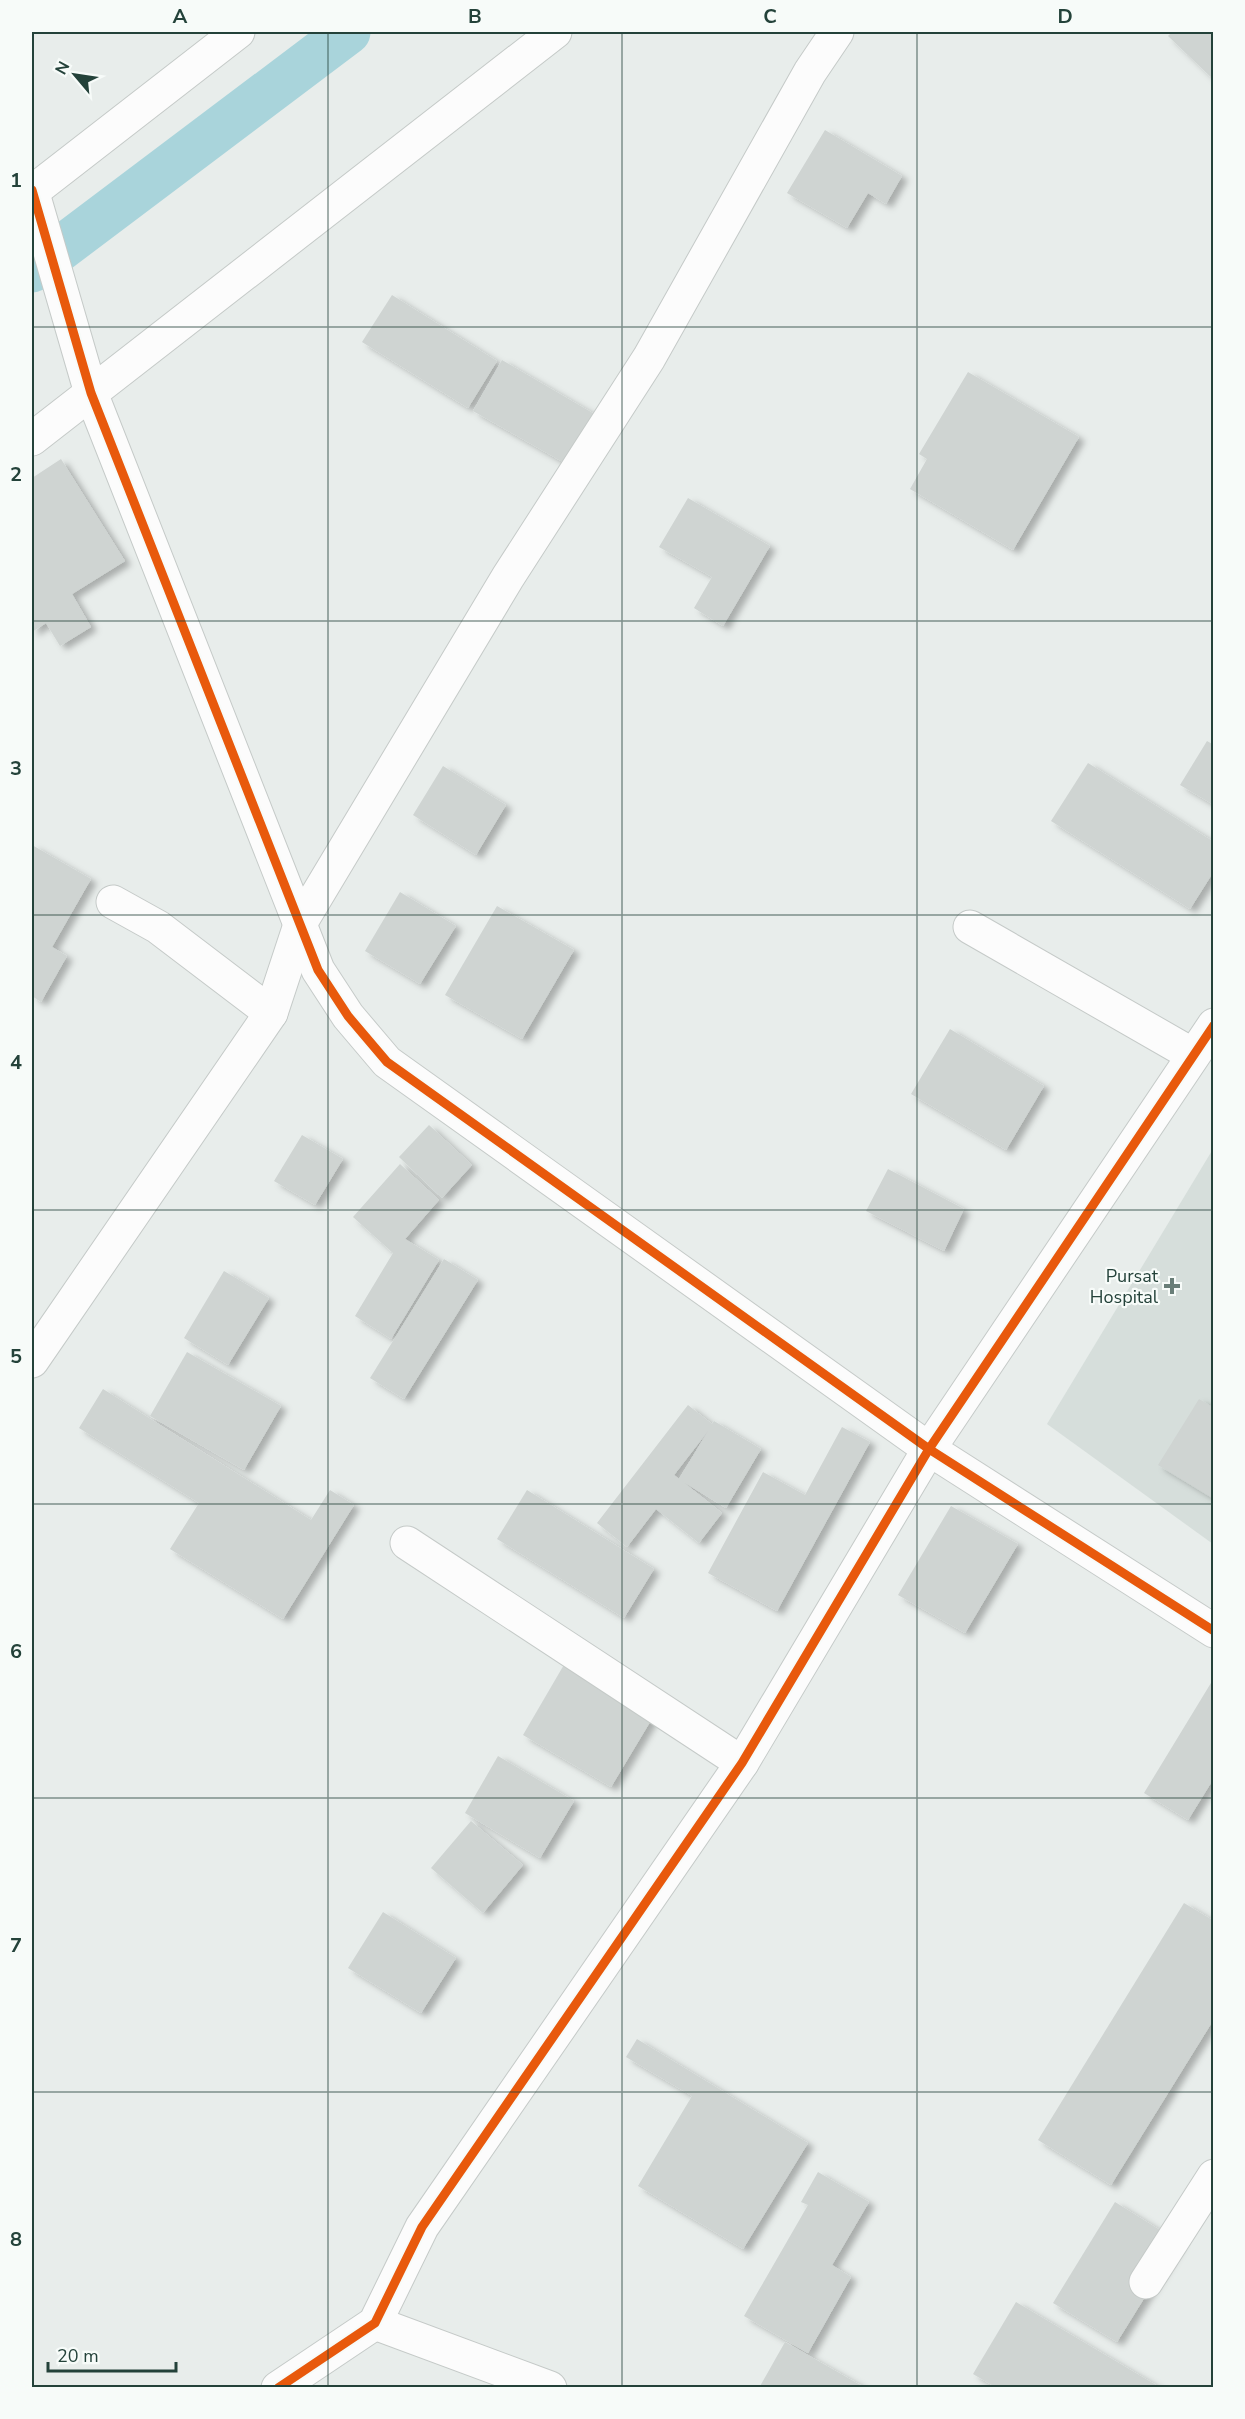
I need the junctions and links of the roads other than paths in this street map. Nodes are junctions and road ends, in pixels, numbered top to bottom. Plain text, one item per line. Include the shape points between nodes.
1 (238, 32) edge
2 (555, 32) edge
3 (837, 32) edge
4 (32, 191) edge
5 (91, 393) junction
6 (32, 439) edge
7 (113, 902) dead end
8 (300, 922) junction
9 (970, 927) dead end
10 (271, 1013) junction
11 (1214, 1025) edge
12 (1193, 1055) junction
13 (32, 1361) edge
14 (929, 1449) junction
15 (407, 1543) dead end
16 (1214, 1631) edge
17 (742, 1763) junction
18 (1214, 2176) edge
19 (1146, 2282) dead end
20 (375, 2323) junction
21 (278, 2388) edge
22 (550, 2388) edge

1 - 4 street
2 - 5 street
3 - 8 street via 810,72 649,358 508,577
4 - 5 street
5 - 6 street
5 - 8 street
7 - 10 street via 158,927
8 - 10 street
8 - 14 street via 318,970 348,1016 387,1062
9 - 12 street
10 - 13 street
11 - 12 street
12 - 14 street
14 - 16 street
14 - 17 street
15 - 17 street
17 - 20 street via 422,2228
18 - 19 street
20 - 21 street
20 - 22 street

